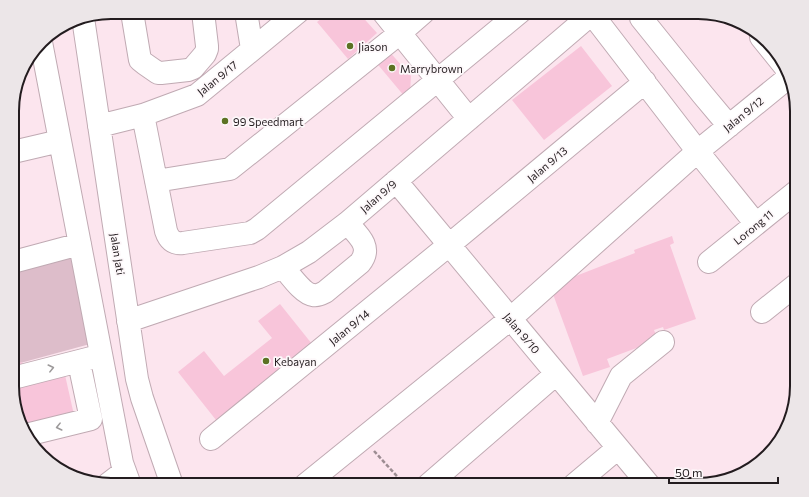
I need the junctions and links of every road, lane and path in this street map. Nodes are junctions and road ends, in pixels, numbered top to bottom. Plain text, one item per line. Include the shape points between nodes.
1 (133, 19) edge
2 (204, 19) edge
3 (247, 19) edge
4 (289, 19) edge
5 (389, 19) edge
6 (416, 19) edge
7 (512, 19) edge
8 (586, 19) edge
9 (598, 19) edge
10 (642, 19) edge
11 (84, 23) edge
12 (400, 33) junction
13 (252, 49) junction
14 (42, 50) edge
15 (438, 80) junction
16 (784, 80) edge
17 (645, 82) junction
18 (143, 115) junction
19 (469, 118) junction
20 (99, 126) junction
21 (729, 126) junction
22 (60, 141) junction
23 (19, 151) edge
24 (698, 151) junction
25 (156, 181) junction
26 (396, 181) junction
27 (790, 197) edge
28 (347, 223) junction
29 (756, 224) junction
30 (80, 244) junction
31 (449, 245) junction
32 (19, 260) edge
33 (709, 262) dead end
34 (283, 267) junction
35 (790, 290) edge
36 (762, 312) dead end
37 (510, 319) junction
38 (128, 321) junction
39 (663, 342) dead end
40 (101, 356) junction
41 (77, 362) junction
42 (556, 374) junction
43 (19, 376) edge
44 (597, 423) junction
45 (32, 434) edge
46 (363, 438) junction
47 (211, 440) dead end
48 (618, 448) junction
49 (127, 478) edge
50 (170, 478) edge
51 (314, 478) edge
52 (399, 478) edge
53 (436, 478) edge
54 (582, 478) edge
55 (643, 478) edge

1 - 2 street via 140,60 161,73 191,69 205,54 207,46
3 - 13 street
4 - 13 street, Jalan 9/17
5 - 12 street
6 - 12 street
7 - 15 street
8 - 19 street, Jalan 9/9
9 - 17 street
10 - 21 street
11 - 20 street, Jalan Jati
12 - 15 street
12 - 25 street via 230,169
13 - 18 street, Jalan 9/17 via 197,95
14 - 22 street
15 - 19 street
15 - 25 street via 255,231 183,244 172,241 168,237 164,223
16 - 21 street, Jalan 9/12
17 - 24 street
17 - 31 street, Jalan 9/13
18 - 20 street, Jalan 9/17
18 - 25 street
19 - 26 street, Jalan 9/9
20 - 38 street, Jalan Jati
21 - 24 street, Jalan 9/12
22 - 23 street
22 - 30 street
24 - 29 street
24 - 37 street, Jalan 9/12
26 - 28 street, Jalan 9/9
26 - 31 street, Jalan 9/10
27 - 29 street, Lorong 11
28 - 34 street, Jalan 9/9 via 309,252
28 - 34 street via 362,241 366,252 360,263 325,292 314,296 308,294
29 - 33 street, Lorong 11
30 - 32 street
30 - 40 street
31 - 37 street, Jalan 9/10
31 - 47 street, Jalan 9/14
34 - 38 street, Jalan 9/9
35 - 36 street
37 - 42 street, Jalan 9/10
37 - 46 street, Jalan 9/12
38 - 50 street, Jalan Jati via 142,398
39 - 44 street via 621,376
40 - 41 street
40 - 49 street
43 -> 41 street
41 -> 45 street via 91,419
42 - 44 street, Jalan 9/10
42 - 53 street
44 - 48 street, Jalan 9/10
46 - 51 street, Jalan 9/12
46 - 52 path
48 - 54 street
48 - 55 street, Jalan 9/10

